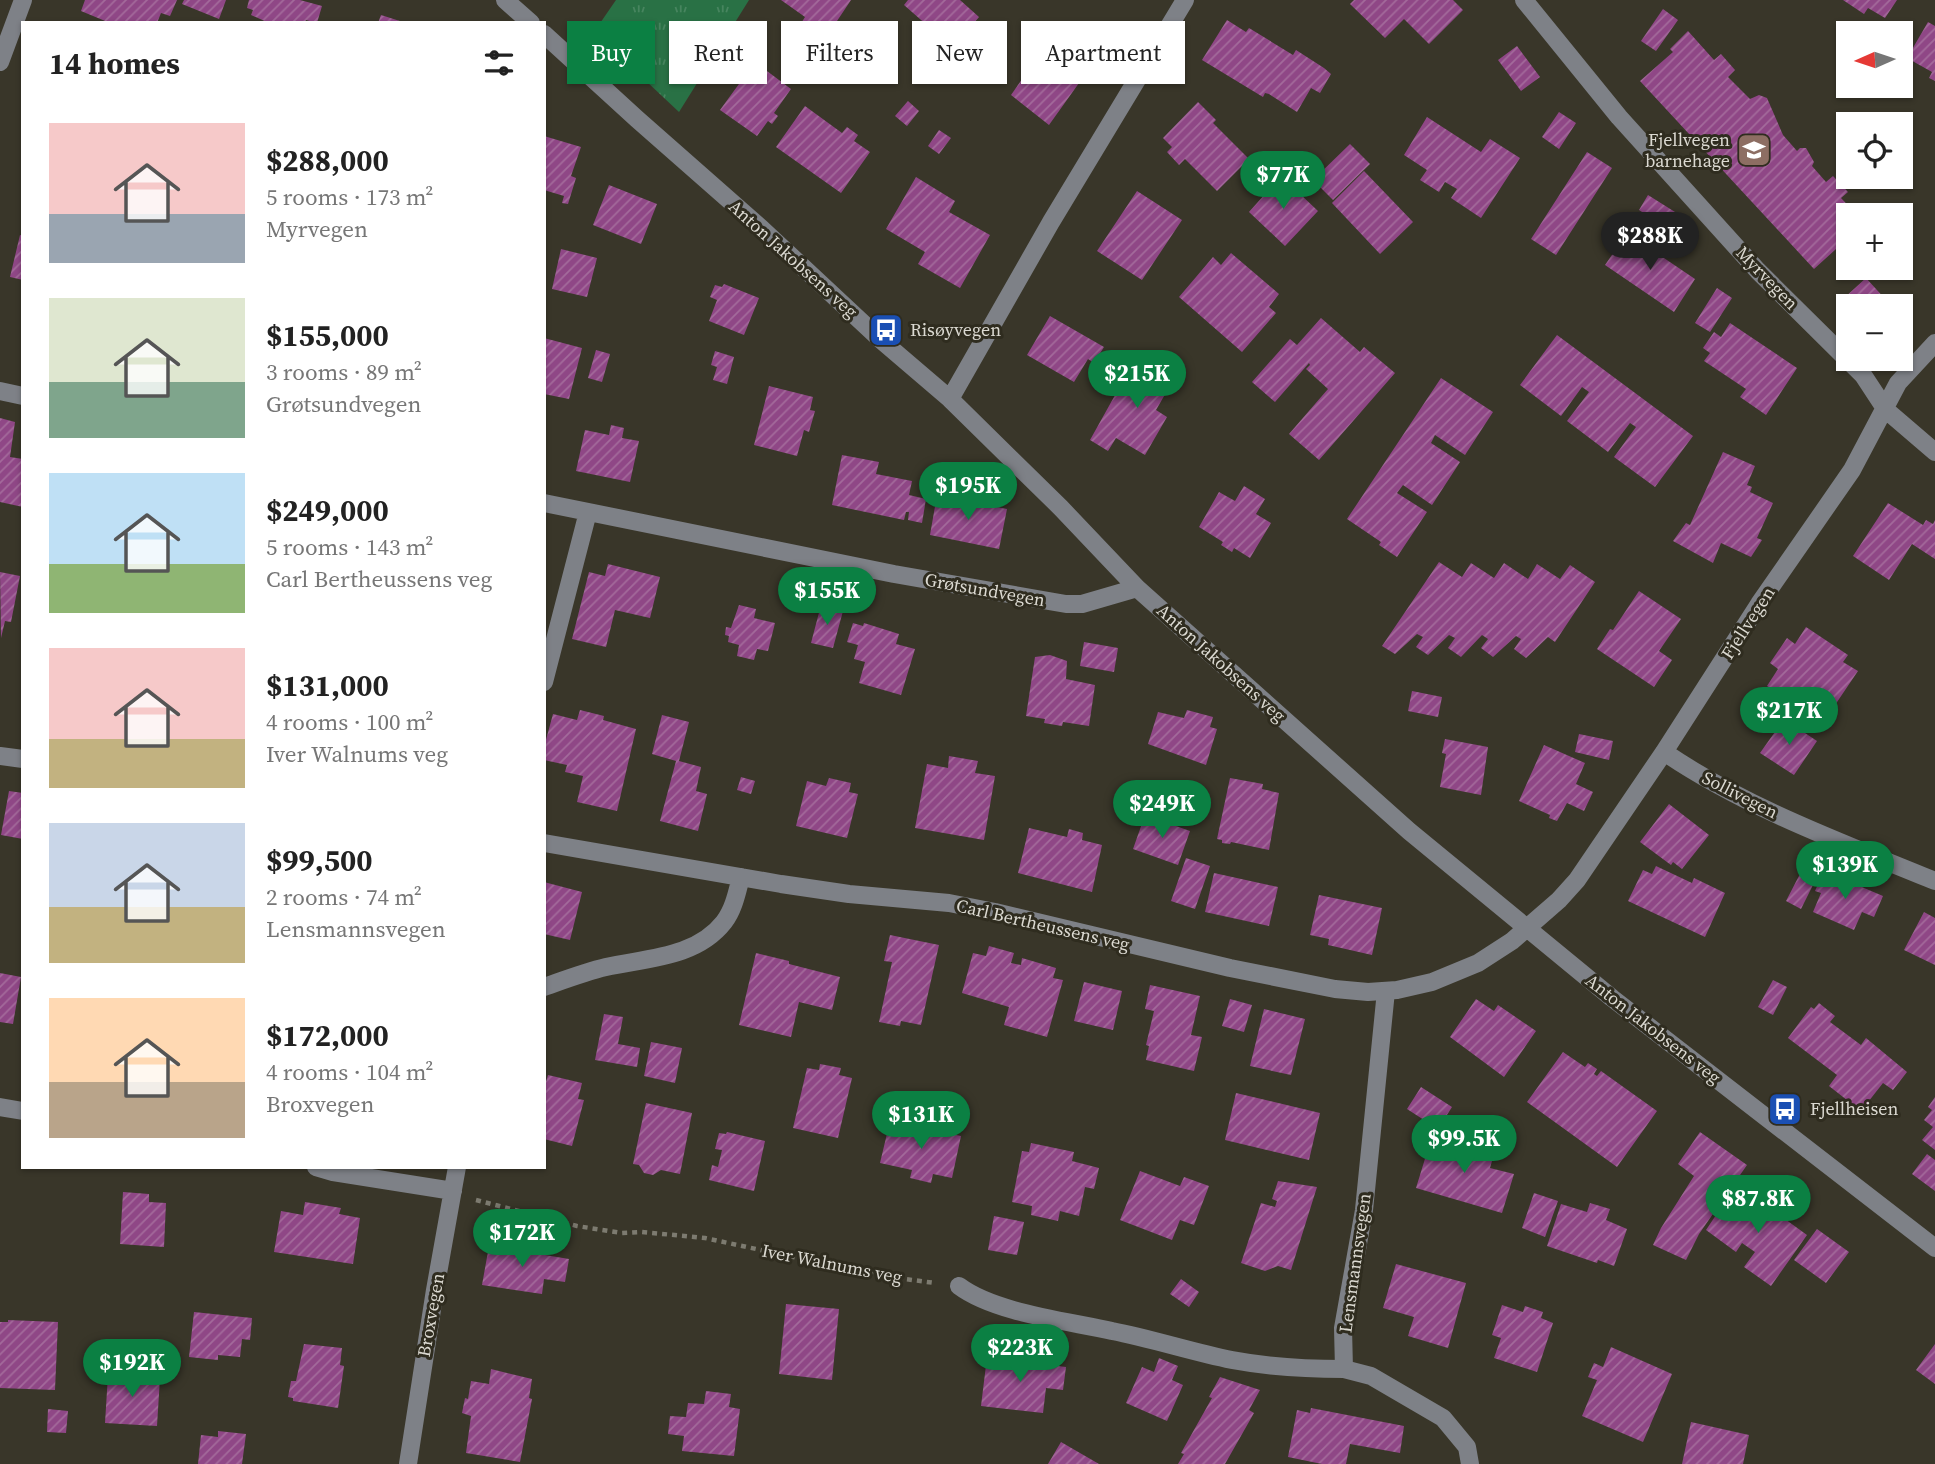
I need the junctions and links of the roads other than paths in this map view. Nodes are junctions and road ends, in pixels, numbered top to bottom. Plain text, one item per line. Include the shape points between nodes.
1 (23, 0) edge
2 (505, 0) edge
3 (1185, 0) edge
4 (1524, 0) edge
5 (529, 21) edge
6 (546, 36) edge
7 (0, 62) edge
8 (1935, 343) edge
9 (0, 391) edge
10 (21, 396) edge
11 (950, 399) junction
12 (1886, 410) junction
13 (1935, 452) edge
14 (546, 503) edge
15 (588, 512) junction
16 (1137, 588) junction
17 (546, 674) edge
18 (1664, 752) junction
19 (0, 755) edge
20 (21, 759) edge
21 (546, 843) edge
22 (741, 877) junction
23 (1935, 881) edge
24 (1527, 929) junction
25 (546, 987) edge
26 (1386, 991) junction
27 (0, 1107) edge
28 (21, 1111) edge
29 (327, 1169) edge
30 (457, 1169) edge
31 (453, 1191) junction
32 (1935, 1248) edge
33 (959, 1286) road end
34 (1344, 1369) junction
35 (408, 1464) edge
36 (1470, 1464) edge

1 - 7 street
2 - 5 street
3 - 11 street
4 - 12 street, Myrvegen via 1619,117 1758,271 1863,374
6 - 11 street, Anton Jakobsens veg
8 - 12 street, Fjellvegen via 1898,383
9 - 10 street
11 - 16 street, Anton Jakobsens veg
12 - 13 street, Myrvegen
12 - 18 street, Fjellvegen via 1853,470
14 - 15 street, Grøtsundvegen
15 - 16 street, Grøtsundvegen via 1066,604 1082,604
15 - 17 street
16 - 24 street, Anton Jakobsens veg via 1409,831
18 - 23 street, Sollivegen via 1773,812
18 - 24 street, Fjellvegen via 1577,880
19 - 20 street
21 - 22 street, Carl Bertheussens veg
22 - 25 street via 726,920 701,942 659,958 606,967
22 - 26 street, Carl Bertheussens veg via 948,903 1289,981
24 - 26 street, Carl Bertheussens veg via 1457,973
24 - 32 street, Anton Jakobsens veg
26 - 34 street, Lensmannsvegen via 1364,1210 1343,1328
27 - 28 street
29 - 31 street
30 - 31 street, Broxvegen
31 - 35 street, Broxvegen
33 - 34 street via 1016,1311 1200,1353 1295,1369
34 - 36 street via 1371,1376 1443,1418 1467,1447

